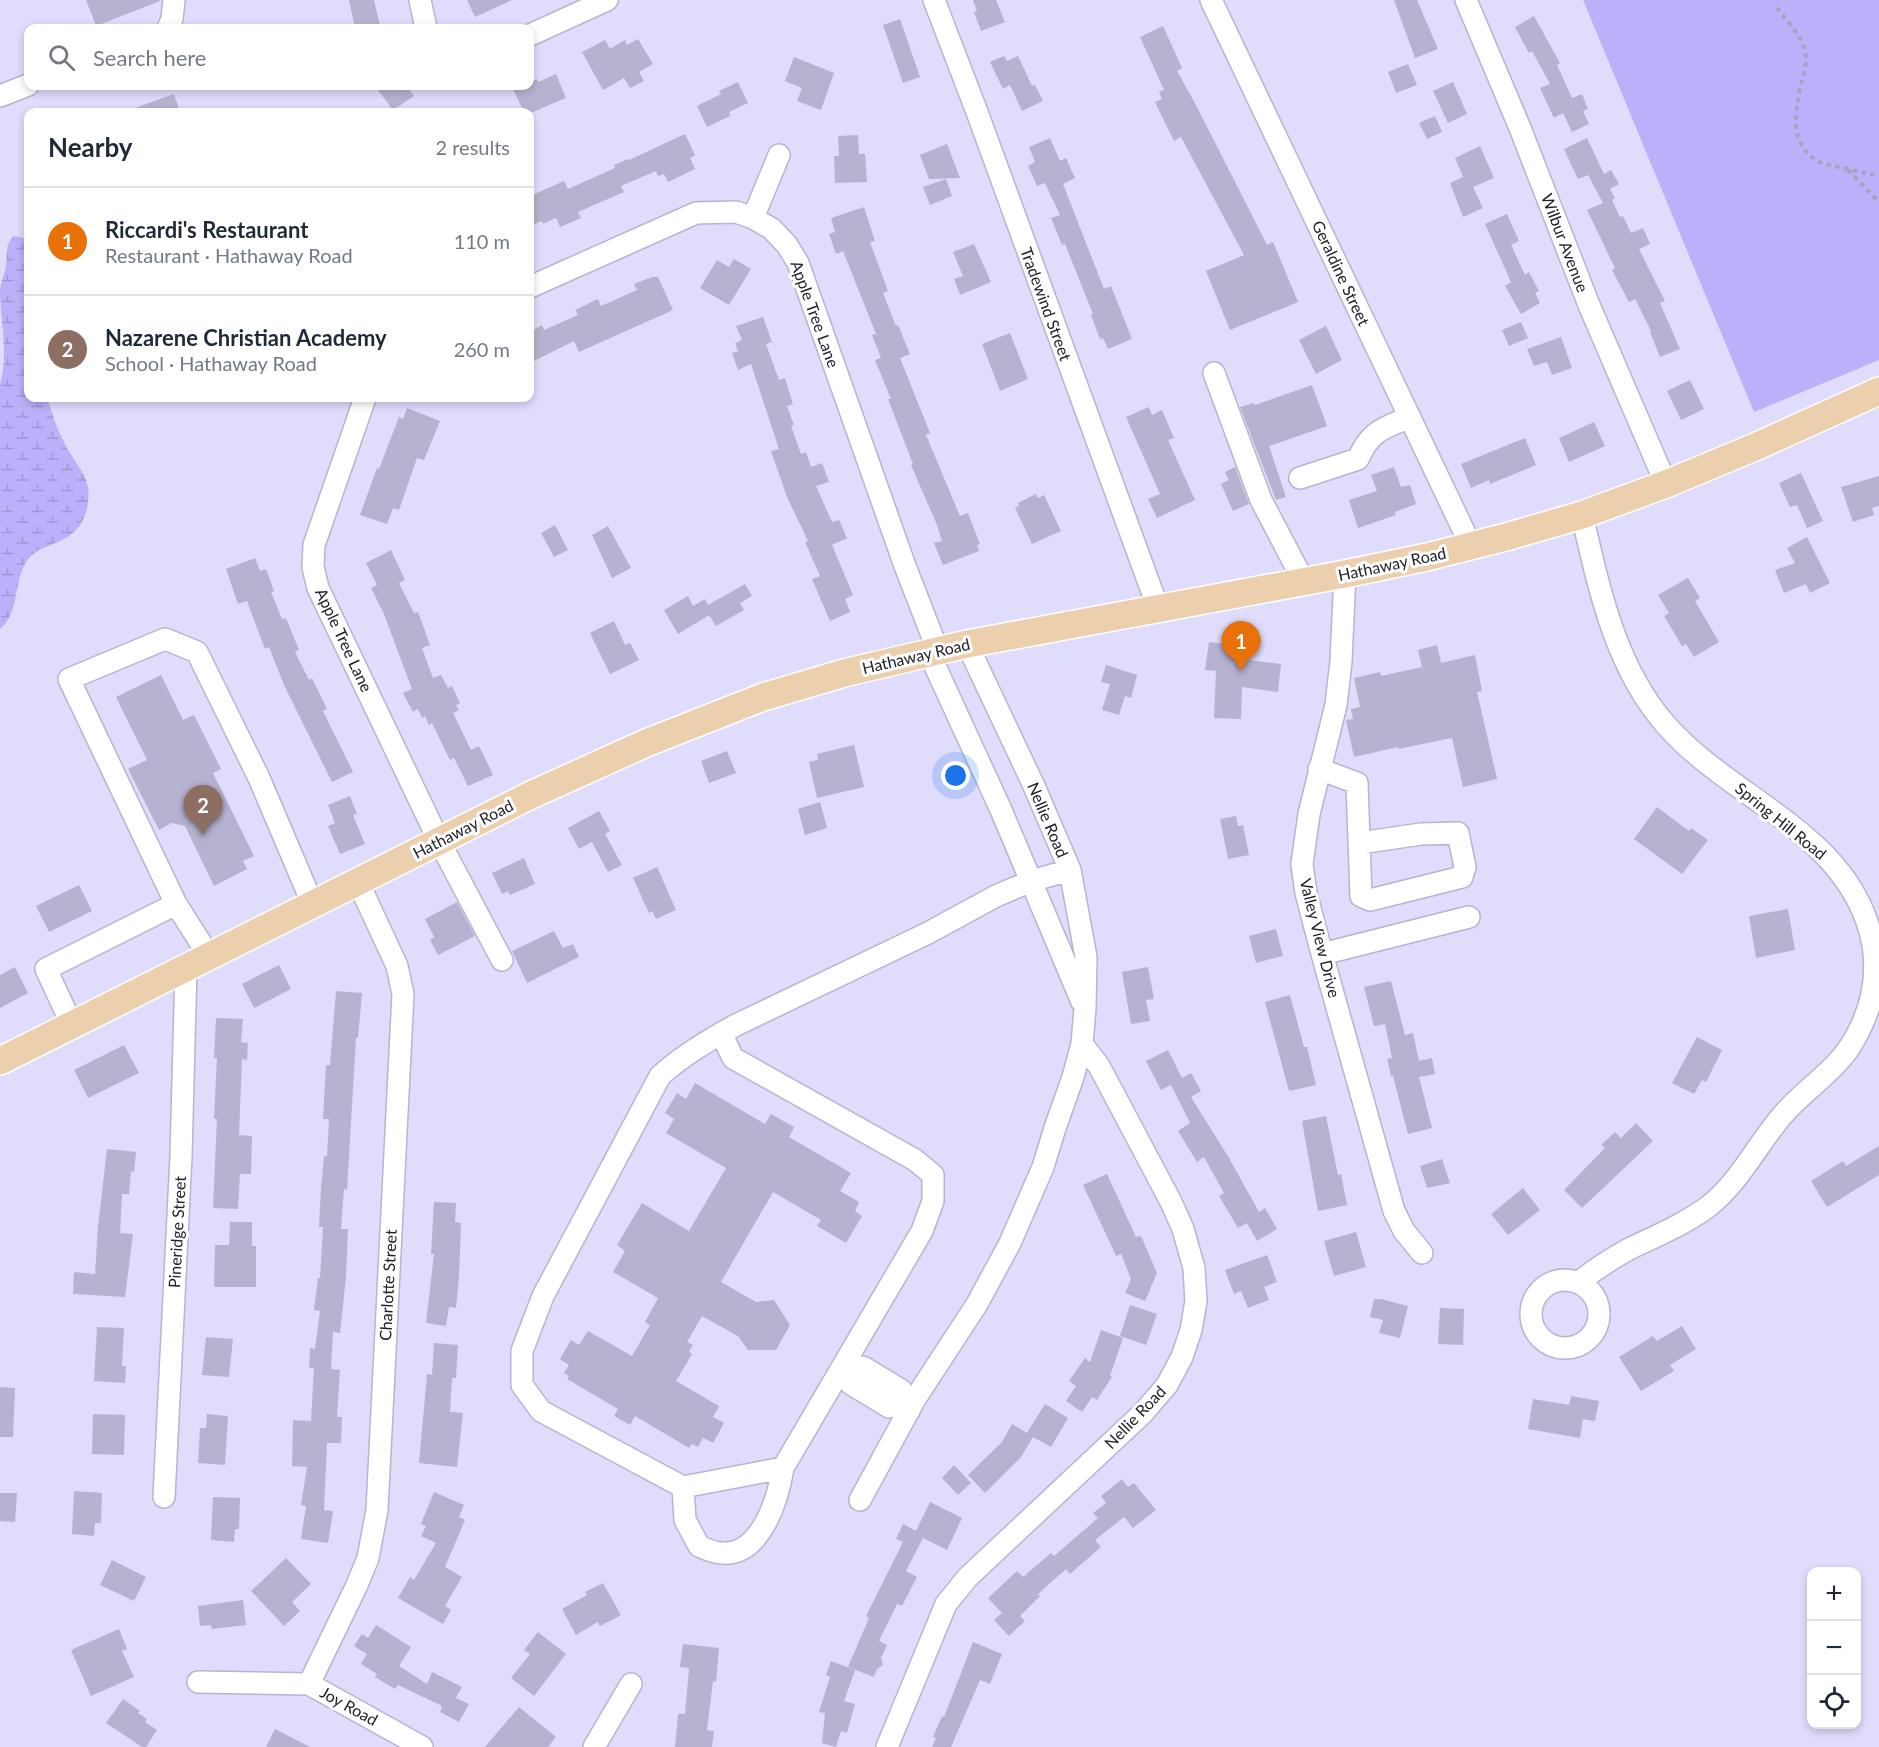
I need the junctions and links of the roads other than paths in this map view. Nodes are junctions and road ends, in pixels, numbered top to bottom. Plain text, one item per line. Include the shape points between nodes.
1 (174, 0) edge
2 (420, 0) edge
3 (607, 0) edge
4 (934, 0) edge
5 (1211, 0) edge
6 (1466, 0) edge
7 (170, 24) edge
8 (425, 24) edge
9 (534, 33) edge
10 (24, 87) edge
11 (0, 96) edge
12 (779, 155) dead end
13 (753, 218) junction
14 (534, 285) edge
15 (1214, 373) dead end
16 (1879, 390) edge
17 (364, 402) edge
18 (1410, 417) junction
19 (1300, 478) dead end
20 (1666, 484) junction
21 (1582, 514) junction
22 (1471, 546) junction
23 (1345, 574) junction
24 (1304, 582) junction
25 (1158, 608) junction
26 (967, 644) junction
27 (933, 652) junction
28 (1320, 769) junction
29 (439, 841) junction
30 (1360, 843) junction
31 (1070, 870) junction
32 (1031, 881) junction
33 (358, 882) junction
34 (176, 904) junction
35 (313, 905) junction
36 (1469, 917) dead end
37 (1322, 954) junction
38 (502, 960) dead end
39 (197, 962) junction
40 (1085, 1008) junction
41 (72, 1024) junction
42 (721, 1034) junction
43 (1082, 1044) junction
44 (0, 1061) edge
45 (1422, 1253) dead end
46 (1578, 1283) dead end
47 (847, 1371) junction
48 (905, 1408) junction
49 (783, 1468) junction
50 (683, 1487) junction
51 (164, 1497) dead end
52 (860, 1500) dead end
53 (198, 1682) dead end
54 (309, 1684) junction
55 (630, 1684) dead end
56 (422, 1747) edge
57 (594, 1747) edge
58 (887, 1747) edge

1 - 7 street
2 - 8 street
3 - 9 street
4 - 25 street, Tradewind Street
5 - 18 street, Geraldine Street
6 - 20 street, Wilbur Avenue
10 - 11 street
12 - 13 street
13 - 14 street, Apple Tree Lane via 736,212 696,213
13 - 27 street, Apple Tree Lane via 772,229 798,263
15 - 24 street via 1261,500
16 - 20 main road, Hathaway Road
17 - 29 street, Apple Tree Lane via 314,545 313,567 318,588
18 - 19 street via 1375,432 1365,442 1358,459
18 - 22 street, Geraldine Street
20 - 21 main road, Hathaway Road
21 - 22 main road, Hathaway Road
21 - 46 street, Spring Hill Road via 1614,633 1652,706 1687,746 1803,834 1831,861 1852,890 1866,921 1875,974 1867,1014 1845,1053 1780,1117 1725,1191 1694,1216 1614,1257
22 - 23 main road, Hathaway Road
23 - 24 main road, Hathaway Road
23 - 28 street, Valley View Drive via 1336,705
24 - 25 main road, Hathaway Road
25 - 26 main road, Hathaway Road
26 - 27 main road, Hathaway Road
26 - 31 street, Nellie Road
27 - 29 main road, Hathaway Road via 805,684 723,712 581,772
27 - 32 street, Nellie Road
28 - 30 street via 1357,783
28 - 37 street, Valley View Drive via 1302,864
29 - 33 main road, Hathaway Road
29 - 38 street, Apple Tree Lane
30 - 30 street via 1361,896 1370,900 1461,877 1465,867 1458,833
31 - 32 street
31 - 40 street, Nellie Road via 1086,957
32 - 40 street, Nellie Road
32 - 42 street
33 - 35 main road, Hathaway Road
33 - 54 street, Charlotte Street via 397,966 403,994 377,1510 368,1558
34 - 35 street via 69,679 165,639 197,652 259,778
34 - 39 street
34 - 41 street via 46,969
35 - 39 main road, Hathaway Road
36 - 37 street
37 - 45 street, Valley View Drive via 1394,1211
39 - 41 main road, Hathaway Road
39 - 51 street, Pineridge Street via 180,1168
40 - 43 street, Nellie Road
41 - 44 main road, Hathaway Road
42 - 47 street via 733,1058 915,1160 933,1175 933,1201 922,1231
42 - 50 street via 672,1064 660,1076 543,1296 522,1351 522,1385 541,1411
43 - 48 street via 1043,1167 1022,1218 977,1304
43 - 58 street, Nellie Road via 1104,1077 1183,1229 1194,1268 1196,1301 1191,1330 1167,1385 1143,1413 968,1577 946,1604
47 - 48 street via 863,1367 901,1390
47 - 49 street
48 - 52 street
49 - 50 street
49 - 50 street via 776,1501 763,1526 752,1542 737,1552 723,1554 699,1546 685,1521
53 - 54 street, Joy Road
54 - 56 street, Joy Road
55 - 57 street

